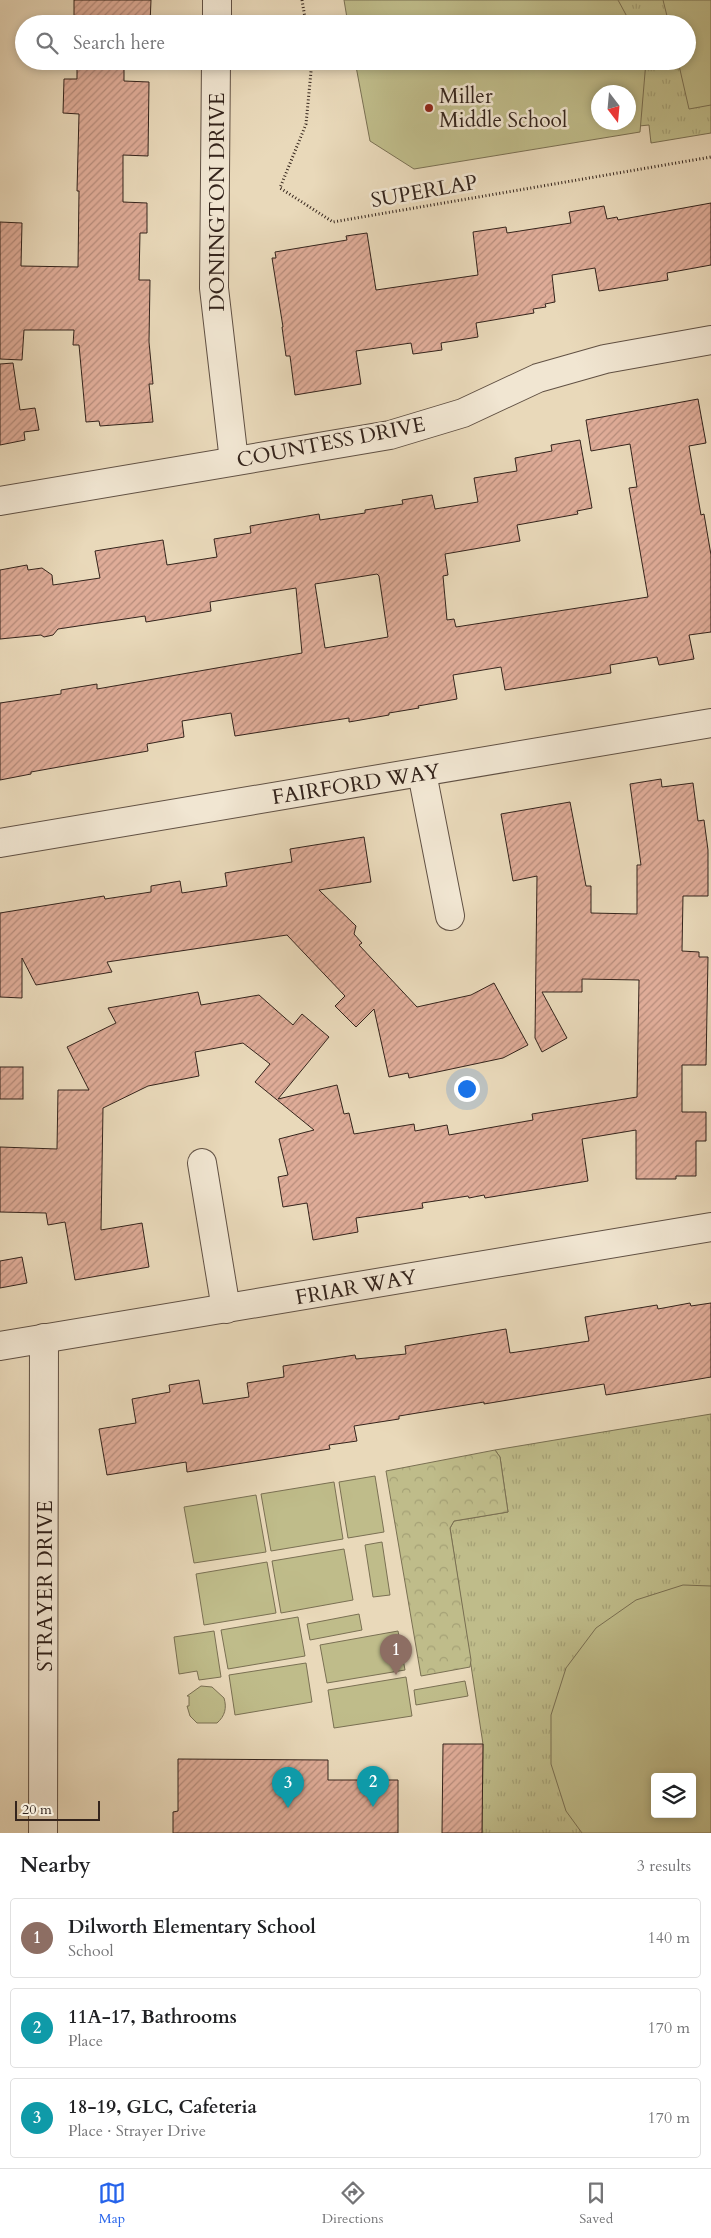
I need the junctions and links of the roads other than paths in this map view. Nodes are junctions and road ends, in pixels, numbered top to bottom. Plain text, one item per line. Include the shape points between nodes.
1 (217, 0) edge
2 (217, 15) edge
3 (216, 70) edge
4 (711, 340) edge
5 (234, 461) junction
6 (0, 501) edge
7 (711, 723) edge
8 (422, 773) junction
9 (0, 843) edge
10 (450, 916) dead end
11 (202, 1163) dead end
12 (711, 1227) edge
13 (226, 1308) junction
14 (44, 1338) junction
15 (0, 1346) edge
16 (43, 1833) edge

1 - 2 street
3 - 5 street, DONINGTON DRIVE via 214,288
4 - 5 street, COUNTESS DRIVE via 605,358 538,378 463,413 390,435
5 - 6 street, COUNTESS DRIVE
7 - 8 street, FAIRFORD WAY
8 - 9 street, FAIRFORD WAY
8 - 10 street
11 - 13 street
12 - 13 street, FRIAR WAY
13 - 14 street, FRIAR WAY
14 - 15 street, FRIAR WAY
14 - 16 street, STRAYER DRIVE

